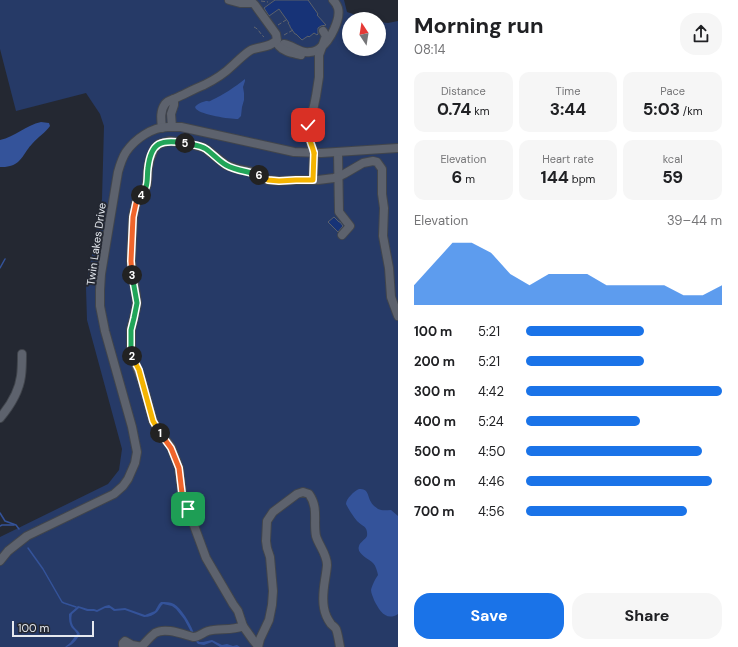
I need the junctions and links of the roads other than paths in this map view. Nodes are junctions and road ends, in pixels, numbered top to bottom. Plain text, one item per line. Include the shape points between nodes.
1 (229, 0) edge
2 (333, 0) edge
3 (324, 32) dead end
4 (322, 47) junction
5 (319, 56) junction
6 (174, 99) junction
7 (172, 127) junction
8 (162, 128) junction
9 (389, 148) junction
10 (398, 148) edge
11 (338, 152) junction
12 (398, 152) edge
13 (314, 153) junction
14 (338, 177) junction
15 (315, 180) junction
16 (342, 235) dead end
17 (398, 316) edge
18 (22, 354) dead end
19 (0, 418) edge
20 (0, 561) edge
21 (243, 626) junction
22 (132, 645) dead end
23 (258, 646) edge
24 (142, 647) edge
25 (340, 647) edge

1 - 6 street via 253,3 276,34 277,40 270,46 249,51 217,78
2 - 4 street via 338,8 337,20
3 - 4 street via 326,36
4 - 5 street
4 - 5 street via 304,52 288,44 281,45 285,51
5 - 13 street via 319,77 307,129
6 - 7 street
6 - 8 street via 165,104 161,116
7 - 8 street, Twin Lakes Drive
7 - 13 street, Twin Lakes Drive via 294,152
8 - 20 street, Twin Lakes Drive via 142,136 129,148 121,161 100,284 100,306 105,331 135,440 135,463 128,479 114,494 27,536
9 - 10 street, Twin Lakes Drive
9 - 11 street, Twin Lakes Drive
9 - 12 street, Twin Lakes Drive
11 - 13 street, Twin Lakes Drive
11 - 14 street
13 - 15 street
14 - 15 street
14 - 16 street via 338,212 350,226
14 - 17 street via 366,162 376,162 382,169 383,236 392,301
15 - 21 street via 268,180 252,172 226,165 202,147 165,142 154,149 146,187 134,208 131,261 137,303 131,330 132,356 141,376 153,421 171,448 179,468 182,493 206,558 238,612
18 - 19 street via 18,391
21 - 23 street
21 - 24 street via 206,632 194,637 162,631 155,633
22 - 24 street
23 - 25 street via 269,620 274,591 266,541 267,521 273,512 303,492 309,494 313,502 317,537 326,560 323,598 325,612 336,629

